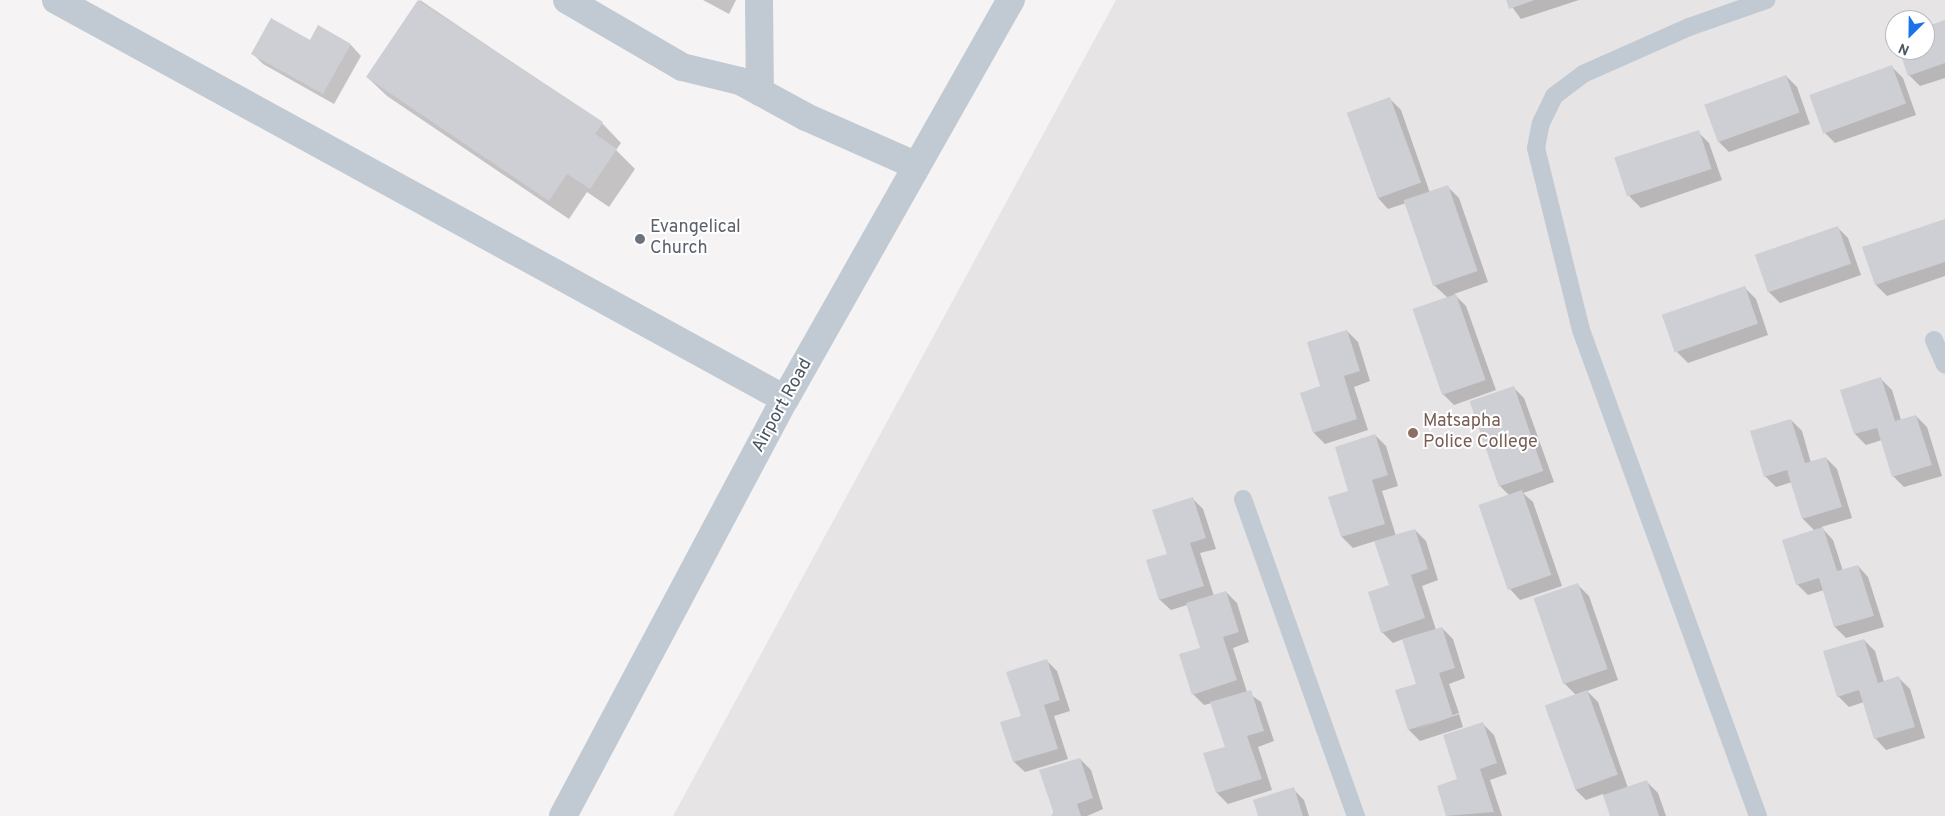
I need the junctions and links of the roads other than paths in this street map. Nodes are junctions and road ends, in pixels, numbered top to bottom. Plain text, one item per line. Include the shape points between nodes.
1 (56, 0) edge
2 (567, 0) edge
3 (759, 0) edge
4 (1011, 0) edge
5 (1766, 0) edge
6 (760, 92) junction
7 (918, 166) junction
8 (1934, 340) dead end
9 (1945, 365) edge
10 (785, 399) junction
11 (1243, 499) dead end
12 (563, 816) edge
13 (1356, 816) edge
14 (1758, 816) edge

1 - 10 street
2 - 6 street via 682,67 740,81
3 - 6 street
4 - 7 street, Airport Road
5 - 14 lane via 1689,27 1583,74 1554,96 1541,123 1536,148 1581,330
6 - 7 street via 806,118
7 - 10 street, Airport Road
8 - 9 lane
10 - 12 street, Airport Road
11 - 13 lane

